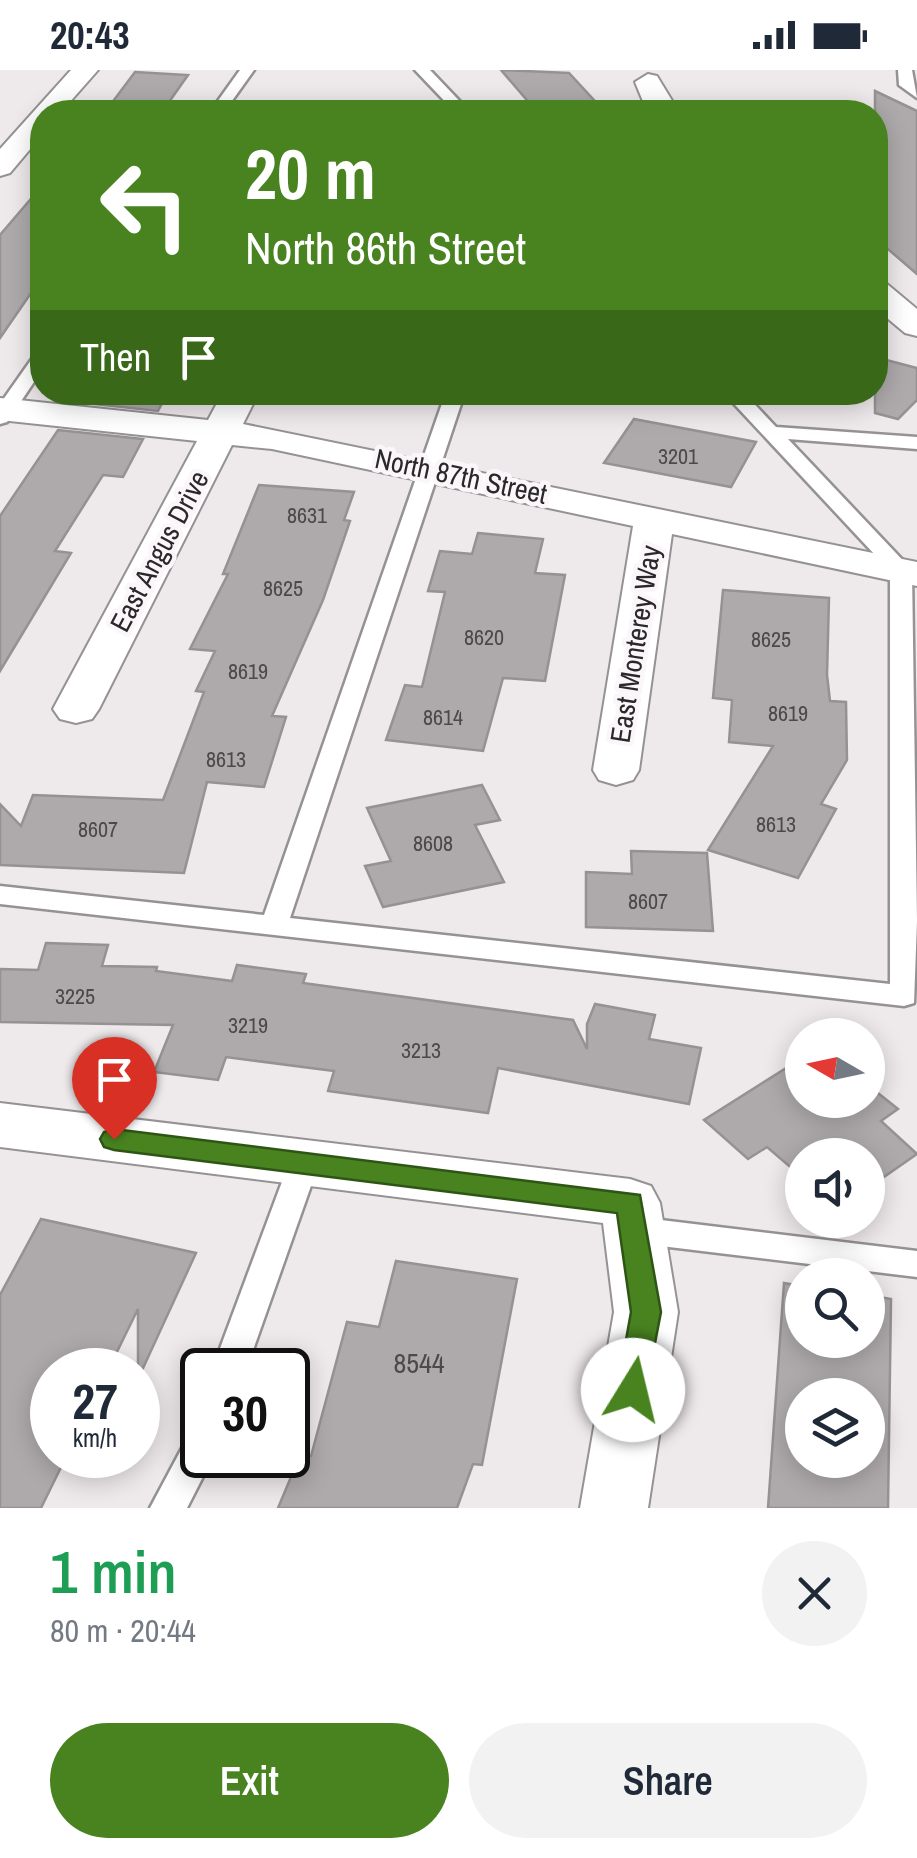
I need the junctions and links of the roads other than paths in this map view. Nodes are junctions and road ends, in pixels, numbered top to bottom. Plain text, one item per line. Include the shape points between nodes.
1 (85, 70) edge
2 (247, 70) edge
3 (422, 70) edge
4 (905, 70) edge
5 (648, 82) dead end
6 (917, 94) edge
7 (59, 100) edge
8 (226, 100) edge
9 (451, 100) edge
10 (655, 100) edge
11 (30, 132) edge
12 (0, 167) edge
13 (888, 302) edge
14 (917, 326) edge
15 (30, 374) edge
16 (234, 405) edge
17 (451, 405) edge
18 (745, 405) edge
19 (2, 412) edge
20 (220, 432) junction
21 (771, 432) junction
22 (917, 444) edge
23 (428, 468) junction
24 (654, 518) junction
25 (909, 572) edge
26 (76, 709) dead end
27 (910, 764) edge
28 (616, 770) dead end
29 (0, 895) edge
30 (274, 926) junction
31 (0, 1125) edge
32 (304, 1163) junction
33 (633, 1217) junction
34 (917, 1264) edge
35 (237, 1348) edge
36 (184, 1478) edge
37 (168, 1508) edge
38 (614, 1508) edge

1 - 7 street
2 - 8 lane
3 - 9 lane
4 - 6 lane via 906,85
5 - 10 street
11 - 12 street
13 - 14 street
15 - 19 lane
16 - 20 street, East Angus Drive
17 - 23 lane
18 - 21 lane
19 - 20 street, North 87th Street
20 - 23 street, North 87th Street
20 - 26 street, East Angus Drive
21 - 22 lane
21 - 25 lane
23 - 24 street, North 87th Street
23 - 30 lane
24 - 25 street, North 87th Street
24 - 28 street, East Monterey Way
25 - 27 lane
27 - 30 lane via 904,996
29 - 30 lane
31 - 32 street
32 - 33 street
32 - 35 lane
33 - 34 lane
33 - 38 street via 646,1312
36 - 37 lane

